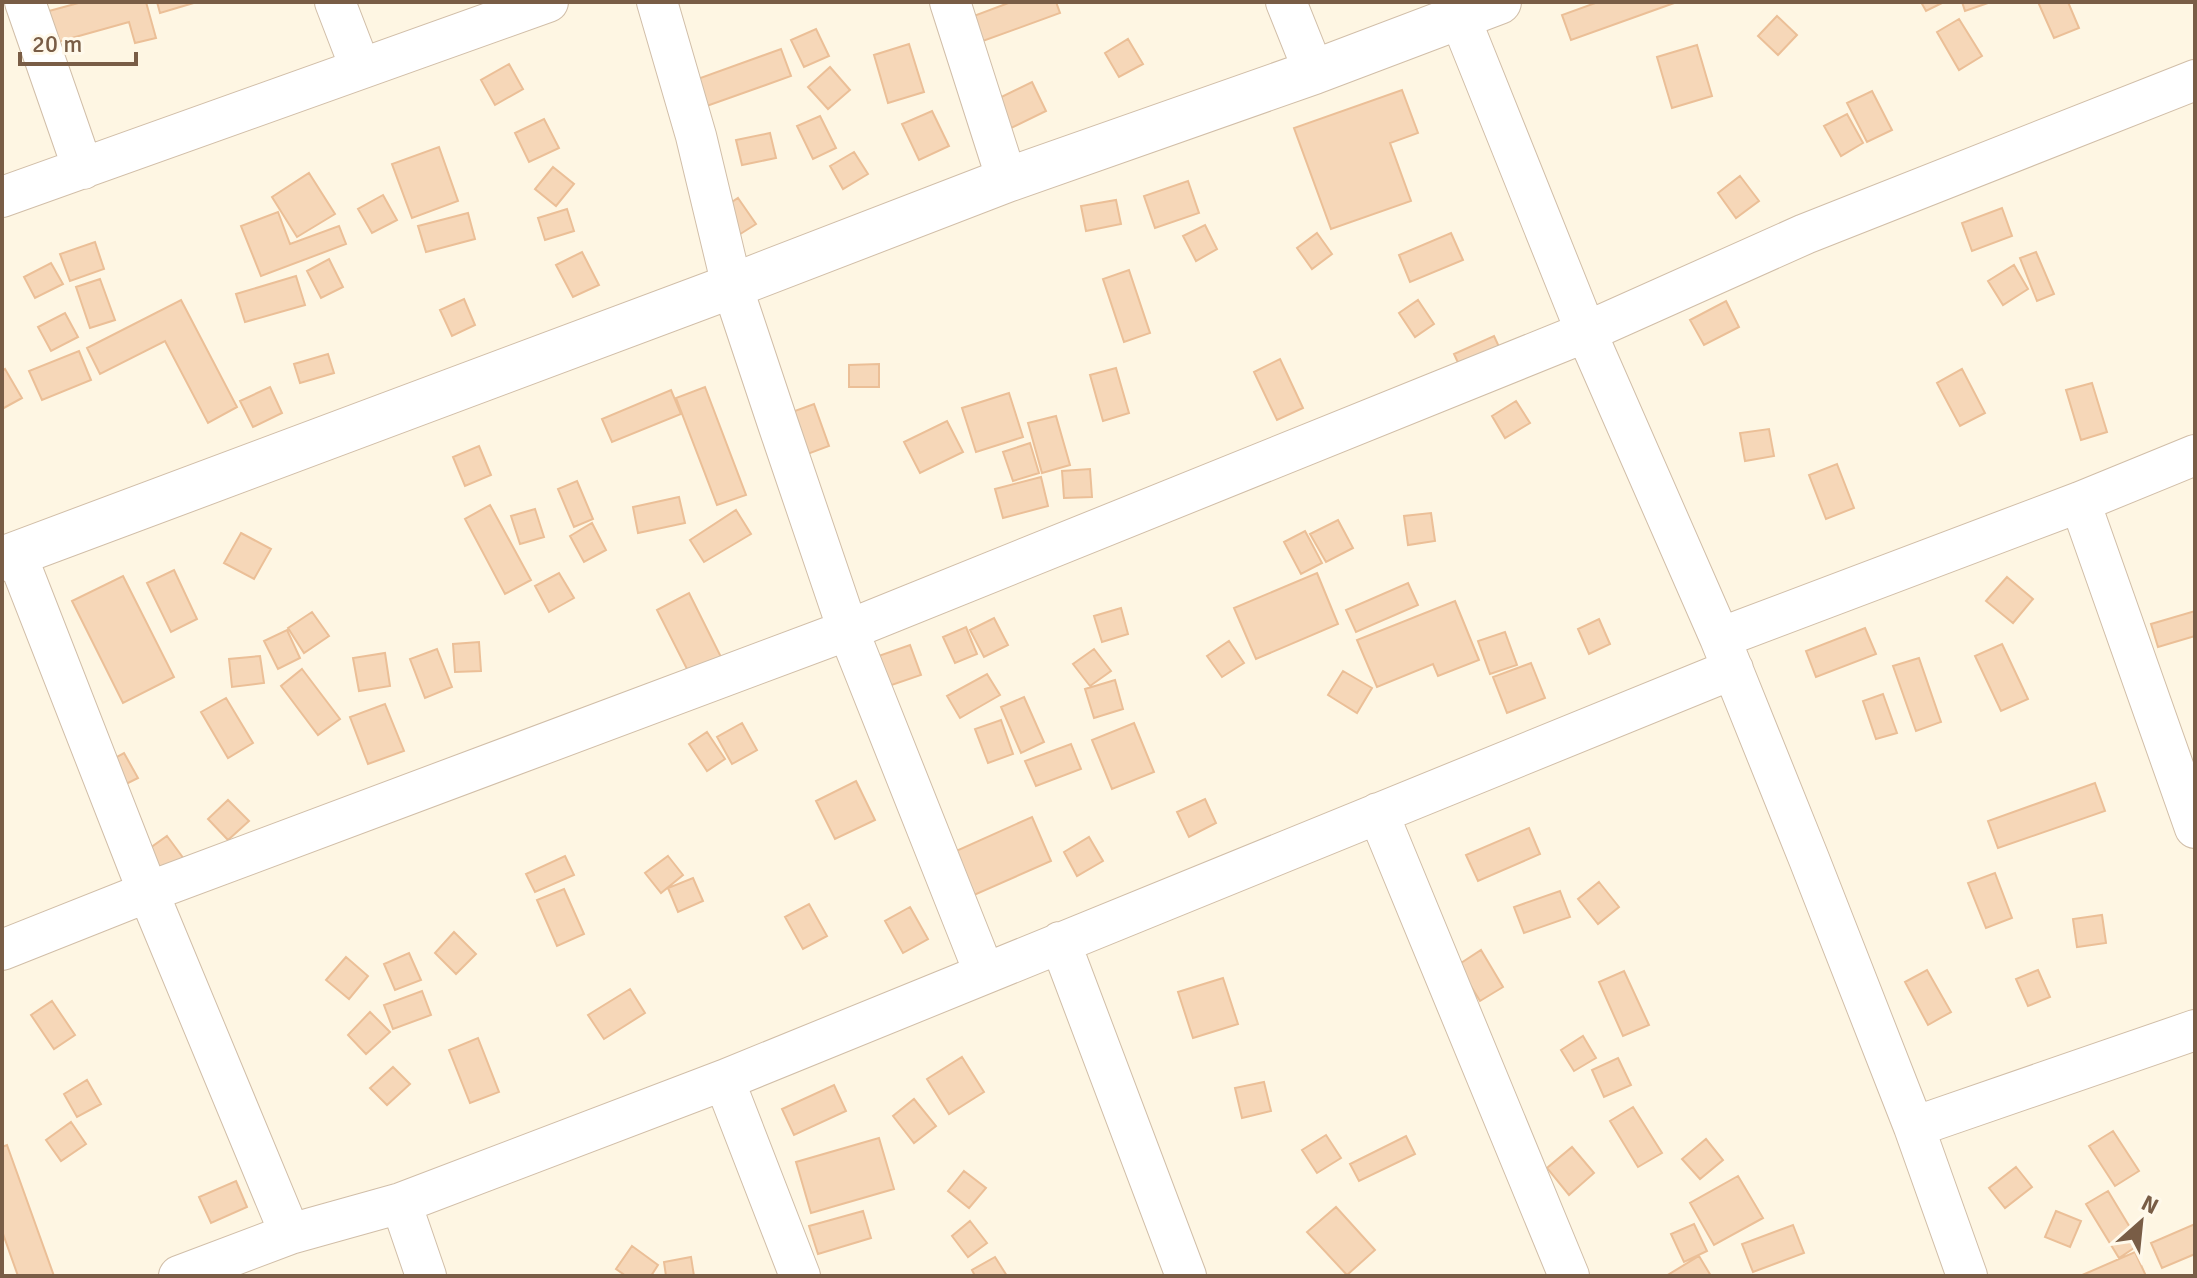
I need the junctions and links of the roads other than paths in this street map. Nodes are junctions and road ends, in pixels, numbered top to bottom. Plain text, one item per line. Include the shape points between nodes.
1 (25, 2) edge
2 (335, 2) edge
3 (548, 2) edge
4 (657, 2) edge
5 (950, 2) edge
6 (1286, 2) edge
7 (1479, 10) edge
8 (360, 67) junction
9 (1314, 72) junction
10 (2195, 80) edge
11 (83, 169) junction
12 (1007, 180) junction
13 (2, 197) edge
14 (732, 286) junction
15 (1586, 332) junction
16 (2195, 455) edge
17 (2080, 502) junction
18 (9, 556) edge
19 (848, 630) junction
20 (1726, 654) junction
21 (1378, 813) junction
22 (2195, 828) edge
23 (148, 892) junction
24 (1060, 942) junction
25 (2, 950) edge
26 (984, 972) junction
27 (2195, 1030) edge
28 (724, 1080) junction
29 (1914, 1127) junction
30 (401, 1203) junction
31 (290, 1234) junction
32 (179, 1276) edge
33 (426, 1276) edge
34 (800, 1276) edge
35 (1186, 1276) edge
36 (1569, 1276) edge
37 (1967, 1276) edge

1 - 11 street
2 - 8 street
3 - 8 street
4 - 14 street
5 - 12 street
6 - 9 street
7 - 9 street
7 - 15 street
8 - 11 street
9 - 12 street
10 - 15 street via 1805,234
11 - 13 street
12 - 14 street
14 - 18 street
14 - 19 street
15 - 19 street
15 - 20 street
16 - 17 street
17 - 20 street
17 - 22 street
18 - 23 street
19 - 23 street
19 - 26 street
20 - 21 street
20 - 29 street
21 - 24 street
21 - 36 street
23 - 25 street
23 - 31 street
24 - 26 street
24 - 35 street
26 - 28 street
27 - 29 street
28 - 30 street
28 - 34 street
29 - 37 street
30 - 31 street
30 - 33 street
31 - 32 street

